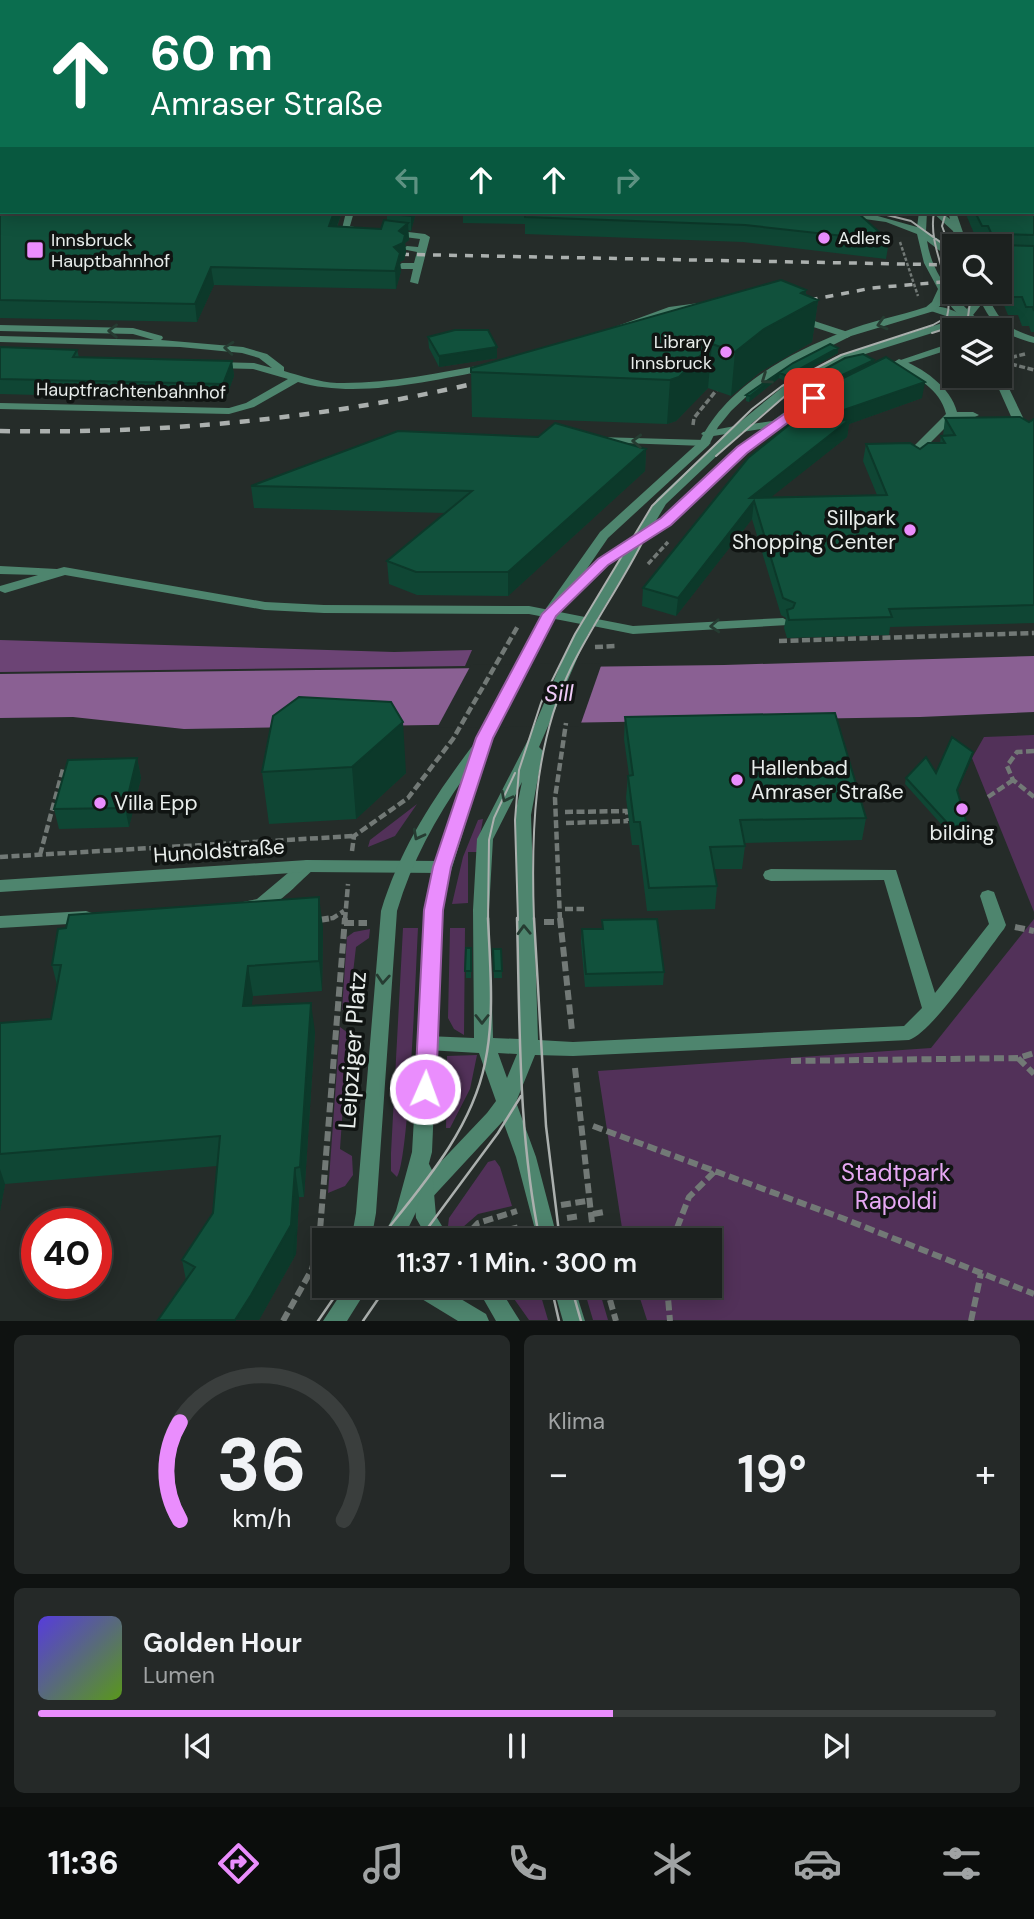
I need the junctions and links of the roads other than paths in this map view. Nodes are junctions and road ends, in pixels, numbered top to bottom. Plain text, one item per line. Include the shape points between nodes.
1 (350, 214) edge
2 (850, 214) edge
3 (923, 214) edge
4 (938, 214) edge
5 (953, 214) edge
6 (919, 231) junction
7 (374, 232) edge
8 (386, 232) edge
9 (956, 234) edge
10 (959, 234) edge
11 (407, 249) edge
12 (942, 249) edge
13 (422, 250) junction
14 (402, 266) edge
15 (418, 266) junction
16 (415, 282) dead end
17 (942, 292) joint
18 (953, 304) edge
19 (976, 304) edge
20 (985, 304) edge
21 (719, 305) edge
22 (930, 309) junction
23 (990, 314) junction
24 (793, 317) edge
25 (965, 318) junction
26 (988, 318) edge
27 (992, 318) edge
28 (942, 325) edge
29 (0, 328) edge
30 (598, 334) edge
31 (847, 335) junction
32 (1012, 337) edge
33 (0, 339) edge
34 (1034, 340) edge
35 (1012, 341) edge
36 (180, 344) junction
37 (942, 349) edge
38 (1032, 350) edge
39 (900, 362) junction
40 (201, 364) edge
41 (496, 365) edge
42 (869, 372) edge
43 (293, 377) junction
44 (856, 378) edge
45 (1004, 388) edge
46 (0, 406) edge
47 (973, 415) edge
48 (948, 420) junction
49 (1034, 422) edge
50 (779, 423) junction
51 (742, 426) junction
52 (706, 438) junction
53 (582, 440) edge
54 (916, 460) edge
55 (645, 496) junction
56 (641, 536) junction
57 (0, 570) edge
58 (64, 571) junction
59 (5, 589) dead end
60 (549, 614) junction
61 (588, 621) junction
62 (783, 622) dead end
63 (537, 736) junction
64 (485, 738) junction
65 (403, 865) junction
66 (307, 866) junction
67 (442, 867) junction
68 (771, 875) dead end
69 (0, 886) edge
70 (988, 896) dead end
71 (234, 907) edge
72 (98, 916) edge
73 (0, 922) edge
74 (931, 1010) junction
75 (427, 1043) junction
76 (487, 1045) junction
77 (529, 1047) junction
78 (507, 1101) junction
79 (422, 1152) junction
80 (422, 1195) junction
81 (406, 1212) junction
82 (366, 1213) junction
83 (363, 1228) edge
84 (369, 1228) edge
85 (398, 1228) edge
86 (433, 1228) edge
87 (544, 1228) edge
88 (439, 1298) edge
89 (494, 1298) edge
90 (567, 1298) edge
91 (478, 1321) edge
92 (509, 1321) edge
93 (574, 1321) edge

1 - 7 street via 346,229
2 - 6 street via 886,219
3 - 6 street
4 - 9 street
5 - 10 street
6 - 12 street
6 - 17 street
8 - 13 street via 424,236
11 - 13 street
13 - 15 street
14 - 15 street
15 - 16 street
17 - 22 street
18 - 25 street
19 - 25 street
20 - 23 street
21 - 30 street via 673,309
22 - 25 street
22 -> 31 street
23 - 26 street
23 - 27 street
24 - 31 street
28 - 51 street via 839,359 789,387
36 -> 29 street via 133,331
31 -> 52 street via 772,374 728,408
32 - 34 street
33 - 36 street, Hauptfrachtenbahnhof
35 - 38 street
43 -> 36 street, Hauptfrachtenbahnhof via 263,356 243,350
37 - 39 street
39 - 42 street
39 - 48 street via 944,391 951,401
40 - 43 street, Hauptfrachtenbahnhof via 254,366
41 - 43 street, Hauptfrachtenbahnhof via 371,384 336,386
43 - 46 street, Hauptfrachtenbahnhof via 250,405 229,411
44 - 50 street via 814,398
45 - 49 street via 1023,428
47 - 48 street
48 - 54 street via 914,452
50 - 51 street
50 - 56 street via 723,467 677,513
51 - 52 street
51 - 56 street via 661,502
52 -> 53 street
52 - 55 street
55 - 56 street
55 - 60 street via 604,535
56 - 60 street via 603,562
56 - 61 street
57 - 58 street
58 - 59 street
58 - 60 street via 265,606
60 - 61 street
60 - 64 street
62 -> 61 street via 633,629
61 - 63 street via 565,663
63 -> 76 street via 485,839 482,857 482,1034
77 -> 63 street via 523,815
64 -> 65 street, Leipziger Platz via 422,827
64 - 67 street
65 - 66 street, Hunoldstraße
65 - 67 street, Hunoldstraße
65 -> 82 street, Leipziger Platz via 387,923
66 - 69 street, Hunoldstraße
66 - 71 street via 261,905
67 - 75 street via 433,910
68 - 74 street via 890,874
70 - 74 street via 998,925
72 - 73 street
74 - 77 street via 909,1033 591,1049
75 - 76 street
75 - 79 street
76 - 77 street
76 - 78 street
77 - 78 street
78 - 80 street
78 - 87 street
79 - 80 street
79 - 81 street
80 - 81 street
80 - 86 street
81 - 85 street
82 - 83 street, Leipziger Platz
82 - 84 street
88 - 91 street
89 - 92 street
90 - 93 street

